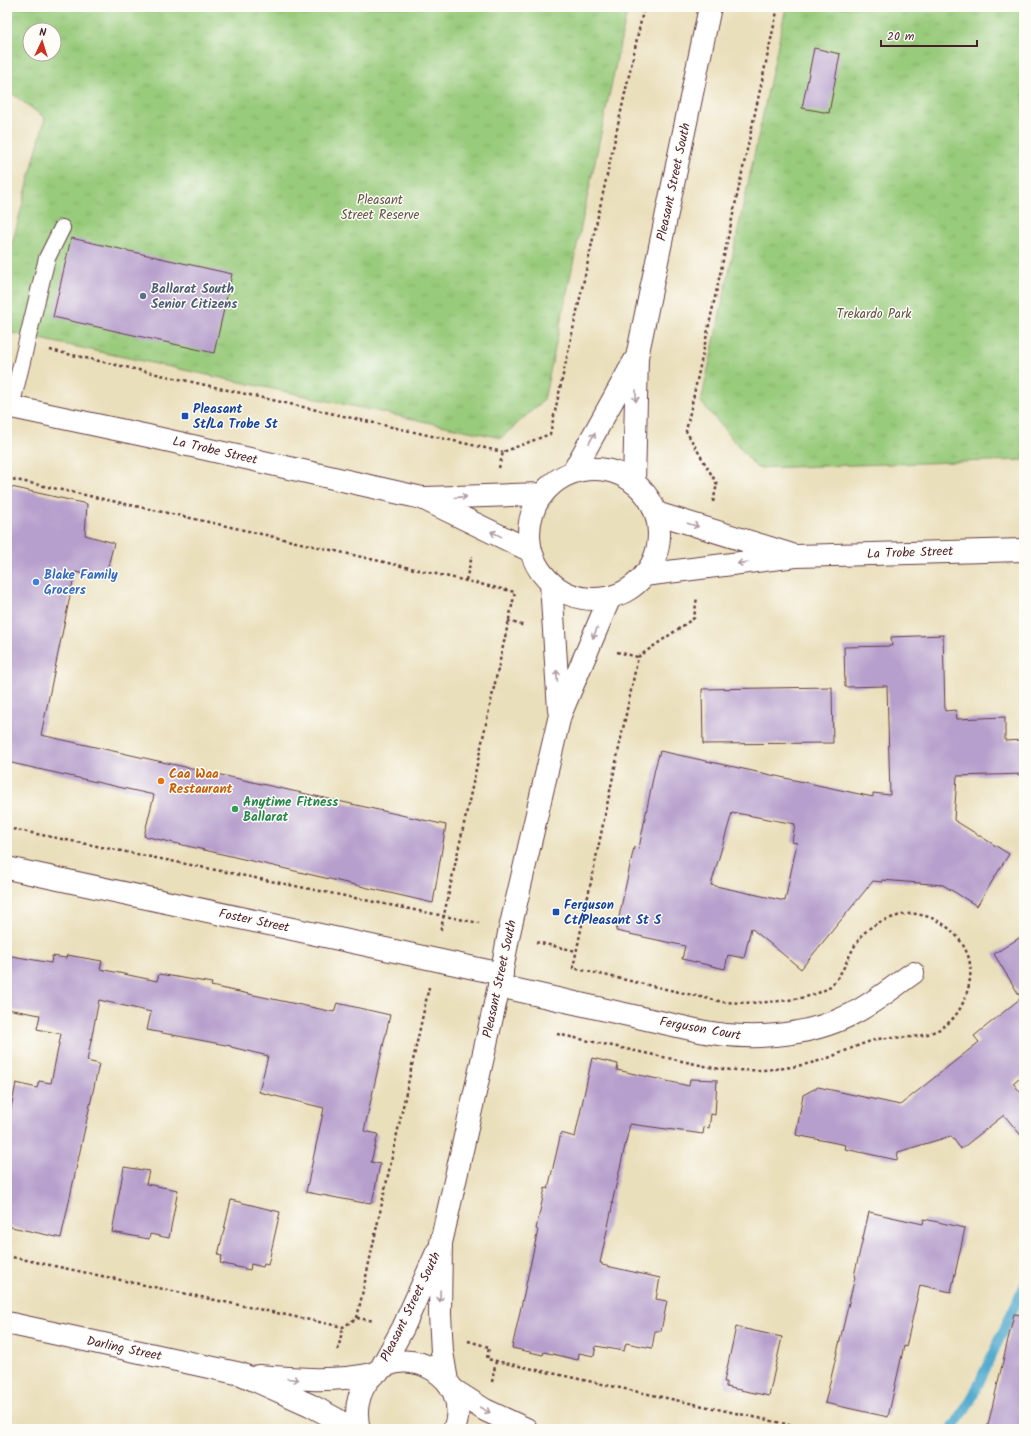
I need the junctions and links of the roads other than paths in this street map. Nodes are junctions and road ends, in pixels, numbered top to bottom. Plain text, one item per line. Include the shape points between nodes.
1 (710, 7) edge
2 (62, 228) dead end
3 (637, 357) junction
4 (9, 406) edge
5 (572, 472) junction
6 (634, 483) junction
7 (543, 494) junction
8 (422, 498) junction
9 (656, 513) junction
10 (1024, 550) edge
11 (531, 551) junction
12 (796, 556) junction
13 (644, 575) junction
14 (551, 583) junction
15 (610, 597) junction
16 (560, 715) junction
17 (7, 868) edge
18 (913, 973) dead end
19 (500, 980) junction
20 (441, 1243) junction
21 (7, 1323) edge
22 (377, 1372) junction
23 (240, 1374) junction
24 (450, 1385) junction
25 (352, 1429) edge
26 (359, 1429) edge
27 (454, 1429) edge
28 (526, 1429) edge

1 - 3 street, Pleasant Street South
2 - 4 lane via 47,258
5 -> 3 street, Pleasant Street South
3 -> 6 street, Pleasant Street South
4 - 8 street, La Trobe Street
5 - 6 street via 594,469 615,472
5 - 7 street via 556,481
6 - 9 street via 647,496
8 -> 7 street, La Trobe Street
7 - 11 street via 533,512 529,531
11 -> 8 street, La Trobe Street
9 -> 12 street, La Trobe Street
9 - 13 street via 659,535 655,556
10 - 12 street, La Trobe Street
11 - 14 street via 536,563
12 -> 13 street, La Trobe Street
13 - 15 street via 635,585
14 - 15 street via 569,594 590,598
16 -> 14 street, Pleasant Street South
15 -> 16 street, Pleasant Street South
16 - 19 street, Pleasant Street South
17 - 19 street, Foster Street
18 - 19 street, Ferguson Court via 865,1007 841,1019 793,1032 753,1037 713,1034
19 - 20 street, Pleasant Street South
20 - 22 street, Pleasant Street South via 403,1328
20 -> 24 street, Pleasant Street South via 440,1321 442,1352
21 - 23 street, Darling Street
23 -> 22 street, Darling Street via 318,1380
22 - 24 street, Darling Street via 390,1365 413,1362 429,1367
22 - 26 street, Pleasant Street South via 367,1380 359,1396 356,1412
23 - 25 street, Darling Street via 310,1405
24 - 27 street, Pleasant Street South via 456,1398 458,1416
24 -> 28 street via 485,1410

